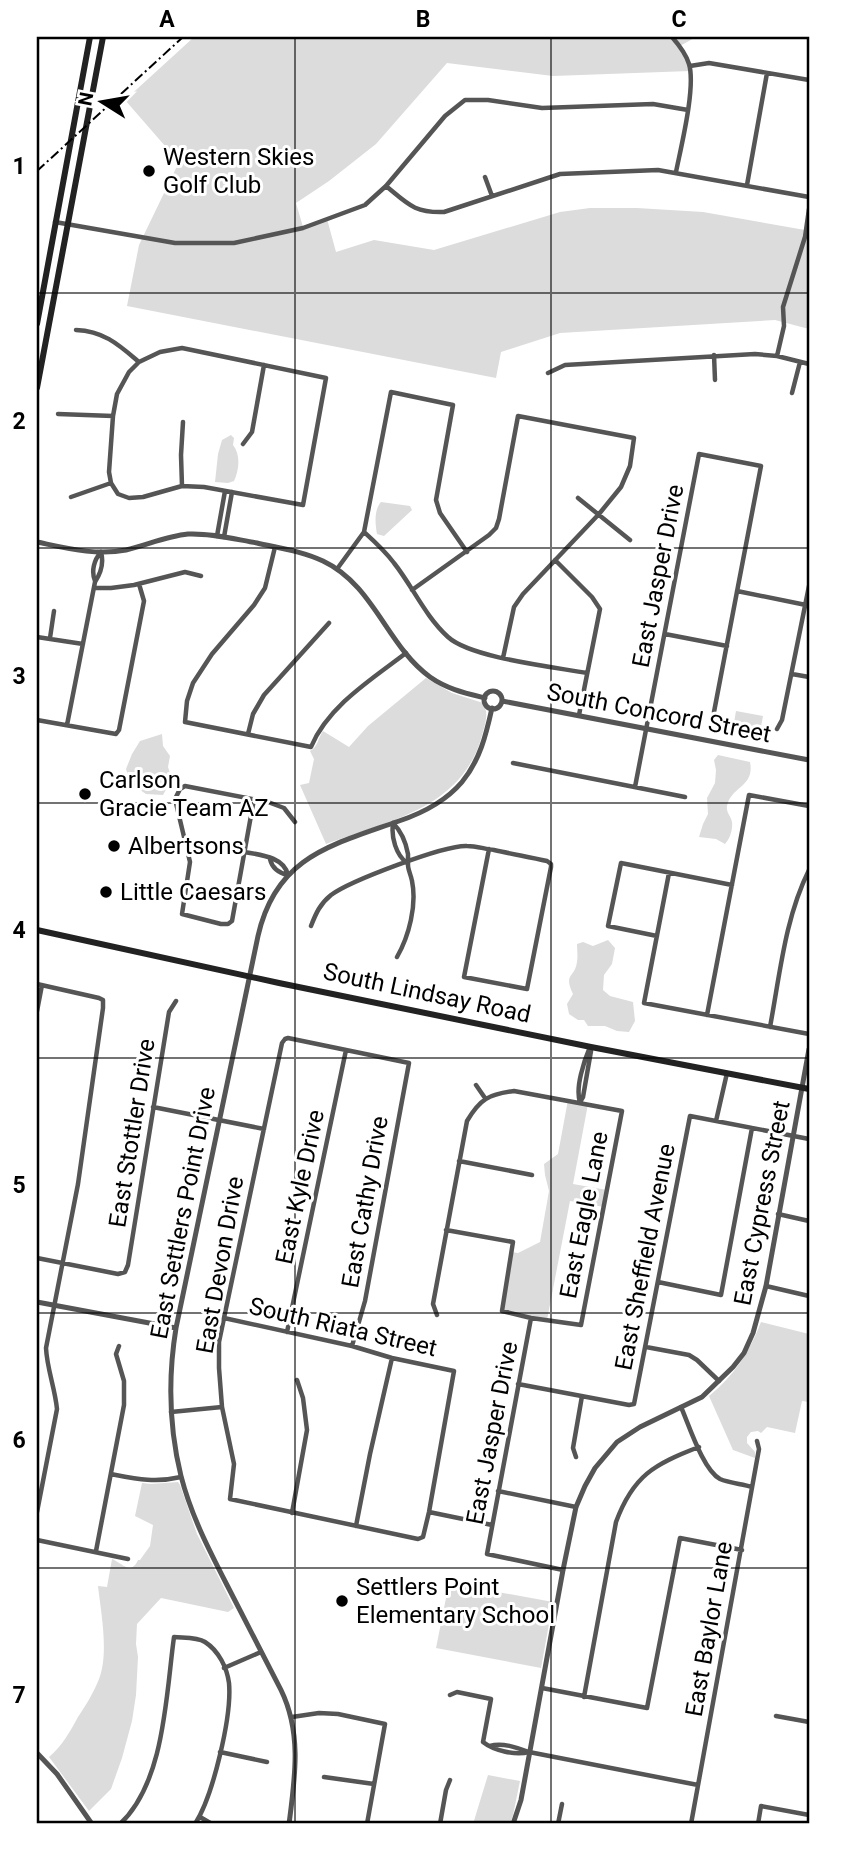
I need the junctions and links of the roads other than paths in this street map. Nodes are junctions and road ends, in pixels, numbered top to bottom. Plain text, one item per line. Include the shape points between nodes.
1 (89, 37) edge
2 (672, 37) edge
3 (102, 38) edge
4 (690, 66) junction
5 (767, 73) junction
6 (809, 80) edge
7 (688, 110) junction
8 (676, 172) junction
9 (485, 177) dead end
10 (747, 185) junction
11 (386, 186) junction
12 (492, 196) junction
13 (809, 197) edge
14 (809, 209) edge
15 (55, 222) junction
16 (67, 224) junction
17 (37, 324) edge
18 (76, 330) dead end
19 (714, 355) junction
20 (778, 356) junction
21 (139, 362) junction
22 (800, 362) junction
23 (809, 364) edge
24 (264, 365) junction
25 (548, 373) dead end
26 (715, 380) dead end
27 (37, 388) edge
28 (792, 393) dead end
29 (58, 414) dead end
30 (113, 416) junction
31 (183, 422) dead end
32 (243, 444) dead end
33 (111, 483) junction
34 (182, 486) junction
35 (225, 491) junction
36 (232, 492) junction
37 (71, 496) dead end
38 (578, 498) dead end
39 (599, 514) junction
40 (364, 532) junction
41 (216, 536) junction
42 (224, 537) junction
43 (630, 540) dead end
44 (37, 542) edge
45 (275, 547) junction
46 (101, 552) junction
47 (467, 552) junction
48 (555, 561) junction
49 (337, 569) junction
50 (201, 576) dead end
51 (139, 584) junction
52 (94, 585) junction
53 (809, 586) edge
54 (412, 590) junction
55 (737, 591) junction
56 (806, 605) junction
57 (54, 611) dead end
58 (329, 623) dead end
59 (665, 634) junction
60 (37, 637) edge
61 (50, 638) junction
62 (83, 644) junction
63 (727, 646) junction
64 (405, 653) junction
65 (503, 658) junction
66 (587, 673) junction
67 (792, 674) junction
68 (809, 677) edge
69 (485, 698) junction
70 (502, 701) junction
71 (492, 708) junction
72 (714, 712) dead end
73 (579, 715) junction
74 (37, 720) edge
75 (67, 725) junction
76 (646, 729) junction
77 (776, 729) dead end
78 (248, 734) junction
79 (809, 760) edge
80 (513, 764) dead end
81 (635, 787) junction
82 (685, 797) dead end
83 (254, 799) junction
84 (809, 806) edge
85 (295, 822) dead end
86 (393, 823) junction
87 (489, 849) junction
88 (245, 852) junction
89 (407, 863) junction
90 (809, 871) edge
91 (669, 873) junction
92 (288, 875) junction
93 (732, 885) junction
94 (311, 926) dead end
95 (37, 931) edge
96 (657, 936) junction
97 (397, 957) dead end
98 (249, 976) junction
99 (39, 985) edge
100 (176, 1001) dead end
101 (37, 1012) edge
102 (707, 1015) junction
103 (770, 1027) junction
104 (809, 1034) edge
105 (591, 1046) junction
106 (809, 1049) edge
107 (346, 1050) junction
108 (727, 1073) junction
109 (476, 1085) dead end
110 (805, 1088) edge
111 (485, 1098) junction
112 (580, 1102) junction
113 (153, 1107) junction
114 (219, 1120) junction
115 (716, 1121) junction
116 (752, 1128) junction
117 (264, 1129) junction
118 (792, 1136) junction
119 (809, 1139) edge
120 (459, 1161) junction
121 (532, 1175) dead end
122 (778, 1214) junction
123 (809, 1221) edge
124 (446, 1230) junction
125 (37, 1258) edge
126 (62, 1262) junction
127 (658, 1282) junction
128 (766, 1286) junction
129 (809, 1296) edge
130 (37, 1302) edge
131 (55, 1305) junction
132 (437, 1315) dead end
133 (224, 1318) junction
134 (531, 1318) junction
135 (176, 1328) junction
136 (287, 1332) junction
137 (119, 1346) dead end
138 (352, 1346) junction
139 (646, 1347) junction
140 (393, 1358) junction
141 (297, 1380) dead end
142 (719, 1381) junction
143 (518, 1384) junction
144 (582, 1396) junction
145 (222, 1407) junction
146 (681, 1407) junction
147 (171, 1412) junction
148 (757, 1441) dead end
149 (699, 1447) junction
150 (576, 1457) dead end
151 (111, 1474) junction
152 (181, 1476) junction
153 (752, 1487) junction
154 (498, 1491) junction
155 (576, 1507) junction
156 (37, 1512) edge
157 (429, 1512) junction
158 (292, 1513) junction
159 (492, 1525) junction
160 (356, 1526) junction
161 (37, 1540) edge
162 (741, 1550) junction
163 (96, 1551) junction
164 (128, 1559) dead end
165 (563, 1570) junction
166 (261, 1652) junction
167 (224, 1668) junction
168 (542, 1688) junction
169 (450, 1695) dead end
170 (584, 1697) junction
171 (776, 1716) dead end
172 (292, 1717) junction
173 (809, 1722) edge
174 (220, 1752) junction
175 (529, 1752) junction
176 (37, 1753) edge
177 (267, 1762) dead end
178 (324, 1777) dead end
179 (450, 1780) dead end
180 (374, 1784) junction
181 (698, 1785) junction
182 (562, 1804) dead end
183 (809, 1815) edge
184 (200, 1817) junction
185 (92, 1824) edge
186 (120, 1824) edge
187 (195, 1824) edge
188 (212, 1824) edge
189 (289, 1824) edge
190 (367, 1824) edge
191 (440, 1824) edge
192 (513, 1824) edge
193 (558, 1824) edge
194 (691, 1824) edge
195 (758, 1824) edge

1 - 3 street
1 - 15 main road
2 - 4 street
3 - 16 main road
4 - 5 street via 709,63
4 - 7 street
5 - 6 street
5 - 10 street
7 - 8 street
7 - 11 street via 653,104 542,108 465,100 445,116
8 - 10 street
8 - 12 street via 560,174
9 - 12 street
10 - 13 street
11 - 12 street via 412,208 427,212 444,212
11 - 16 street via 365,205 303,228 234,243 175,243
14 - 20 street via 783,307
15 - 16 street
15 - 17 main road
16 - 27 main road
18 - 21 street via 91,330 114,341
19 - 20 street
19 - 25 street via 565,365
19 - 26 street
20 - 22 street
21 - 24 street via 182,348
21 - 30 street via 122,382
22 - 23 street
22 - 28 street
24 - 32 street via 252,432
24 - 36 street via 326,377 303,505
29 - 30 street
30 - 33 street
31 - 34 street
33 - 34 street via 118,494 129,498
33 - 37 street
34 - 35 street
35 - 36 street
35 - 41 street
36 - 42 street
38 - 39 street
39 - 43 street
39 - 47 street via 621,487 634,438 518,416 496,528
39 - 48 street
40 - 47 street via 391,392 453,405 436,500
40 - 49 street
40 - 54 street via 384,550
41 - 42 street
41 - 46 street via 186,534
42 - 45 street
44 - 46 street
45 - 49 street via 308,554
45 - 78 street via 265,588 212,654 187,701 185,722
46 - 52 street via 100,574
47 - 54 street
48 - 65 street via 514,607
48 - 66 street via 600,609
49 - 64 street via 359,589
50 - 51 street via 185,572
51 - 52 street
51 - 75 street via 144,601 120,730 116,734
52 - 62 street
53 - 56 street
54 - 65 street via 450,639 469,650
55 - 56 street
55 - 59 street, East Jasper Drive via 761,466 699,454
55 - 63 street
56 - 67 street
57 - 61 street
58 - 78 street via 264,695
59 - 63 street
59 - 76 street, East Jasper Drive
60 - 61 street
61 - 62 street
62 - 75 street
63 - 72 street
64 - 69 street via 439,683
64 - 78 street via 339,708 320,728 311,747
65 - 66 street
66 - 73 street
67 - 68 street
67 - 77 street
69 - 70 street via 493,691
69 - 71 street
70 - 71 street
70 - 73 street, South Concord Street
71 - 86 street, East Settlers Point Drive via 481,752 462,782 430,809
73 - 76 street, South Concord Street
74 - 75 street
76 - 79 street, South Concord Street
76 - 81 street, East Jasper Drive
80 - 81 street
81 - 82 street
83 - 85 street via 279,805
83 - 88 street
83 - 88 street via 185,786 177,792 190,862 182,914 228,924 232,921
84 - 93 street via 749,795
86 - 89 street via 409,855
86 - 89 street via 400,858
86 - 92 street, East Settlers Point Drive via 317,852
87 - 87 street via 551,864 527,989 464,976
87 - 89 street via 455,847
88 - 92 street via 277,859
89 - 94 street via 344,887 317,910
89 - 97 street via 413,902 405,943
90 - 103 street via 790,922
91 - 93 street
91 - 96 street
91 - 96 street via 621,863 608,926
92 - 98 street, East Settlers Point Drive via 267,908
93 - 102 street
95 - 98 main road, South Lindsay Road
96 - 102 street via 644,1003
98 - 105 main road, South Lindsay Road
98 - 114 street, East Settlers Point Drive
99 - 101 street
99 - 126 street via 103,1000 78,1184
100 - 113 street, East Stottler Drive via 169,1012
102 - 103 street
103 - 104 street
105 - 108 main road, South Lindsay Road
105 - 112 street via 584,1059
106 - 110 street, East Cypress Street
107 - 117 street, East Devon Drive via 285,1039
107 - 136 street, East Kyle Drive
107 - 138 street, East Cathy Drive via 408,1063 365,1301
108 - 110 main road, South Lindsay Road
108 - 115 street
109 - 111 street
110 - 118 street, East Cypress Street
111 - 112 street via 514,1091
111 - 120 street via 467,1121
112 - 134 street, East Eagle Lane via 622,1111 581,1325
113 - 114 street
113 - 126 street, East Stottler Drive via 125,1272
114 - 117 street
114 - 135 street, East Settlers Point Drive
115 - 116 street
115 - 127 street, East Sheffield Avenue via 690,1116
116 - 118 street
116 - 127 street via 722,1295
117 - 133 street, East Devon Drive
118 - 119 street
118 - 122 street, East Cypress Street
120 - 121 street
120 - 124 street
122 - 123 street
122 - 128 street, East Cypress Street
124 - 132 street via 433,1304
124 - 134 street via 513,1242 502,1311
125 - 126 street
126 - 131 street
127 - 139 street, East Sheffield Avenue
128 - 129 street
128 - 142 street, East Cypress Street via 745,1351
130 - 131 street
131 - 135 street
131 - 156 street via 46,1348 57,1409
133 - 136 street, South Riata Street
133 - 145 street, East Devon Drive via 219,1342
134 - 143 street, East Jasper Drive
135 - 147 street, East Settlers Point Drive
136 - 138 street, South Riata Street
137 - 151 street via 116,1354 124,1381 124,1405
138 - 140 street, South Riata Street
139 - 142 street via 689,1355
139 - 144 street, East Sheffield Avenue via 634,1404
140 - 157 street, South Riata Street via 454,1371
140 - 160 street
141 - 158 street via 307,1430
142 - 146 street, East Cypress Street via 702,1397
143 - 144 street
143 - 154 street, East Jasper Drive
144 - 150 street via 573,1448
145 - 147 street
145 - 158 street, East Devon Drive via 234,1464 230,1500
146 - 149 street
146 - 155 street, East Cypress Street via 617,1442 595,1468
147 - 152 street, East Settlers Point Drive
148 - 153 street, East Baylor Lane
149 - 153 street via 713,1474
149 - 170 street via 655,1467 625,1499 616,1522
151 - 152 street via 152,1481
151 - 163 street
152 - 166 street, East Settlers Point Drive via 205,1542
153 - 162 street, East Baylor Lane
154 - 155 street
154 - 159 street, East Jasper Drive
155 - 165 street, East Cypress Street
157 - 159 street
157 - 160 street via 423,1537 418,1539
158 - 160 street
159 - 165 street, East Jasper Drive via 487,1554
161 - 163 street
162 - 170 street via 680,1538 647,1708
162 - 181 street, East Baylor Lane
163 - 164 street
165 - 168 street, East Cypress Street
166 - 167 street
166 - 172 street, East Settlers Point Drive
167 - 174 street via 228,1712
167 - 186 street via 203,1640 174,1637 162,1729 151,1772 133,1811
168 - 170 street
168 - 175 street, East Cypress Street
169 - 175 street via 457,1692 491,1699 483,1742
171 - 173 street
172 - 180 street via 338,1714 385,1724
172 - 189 street, East Settlers Point Drive via 295,1775
174 - 177 street
174 - 184 street
175 - 181 street
175 - 192 street, East Cypress Street
176 - 185 street
178 - 180 street
179 - 191 street
180 - 190 street
181 - 194 street, East Baylor Lane
182 - 193 street
183 - 195 street via 761,1805
184 - 187 street
184 - 188 street

